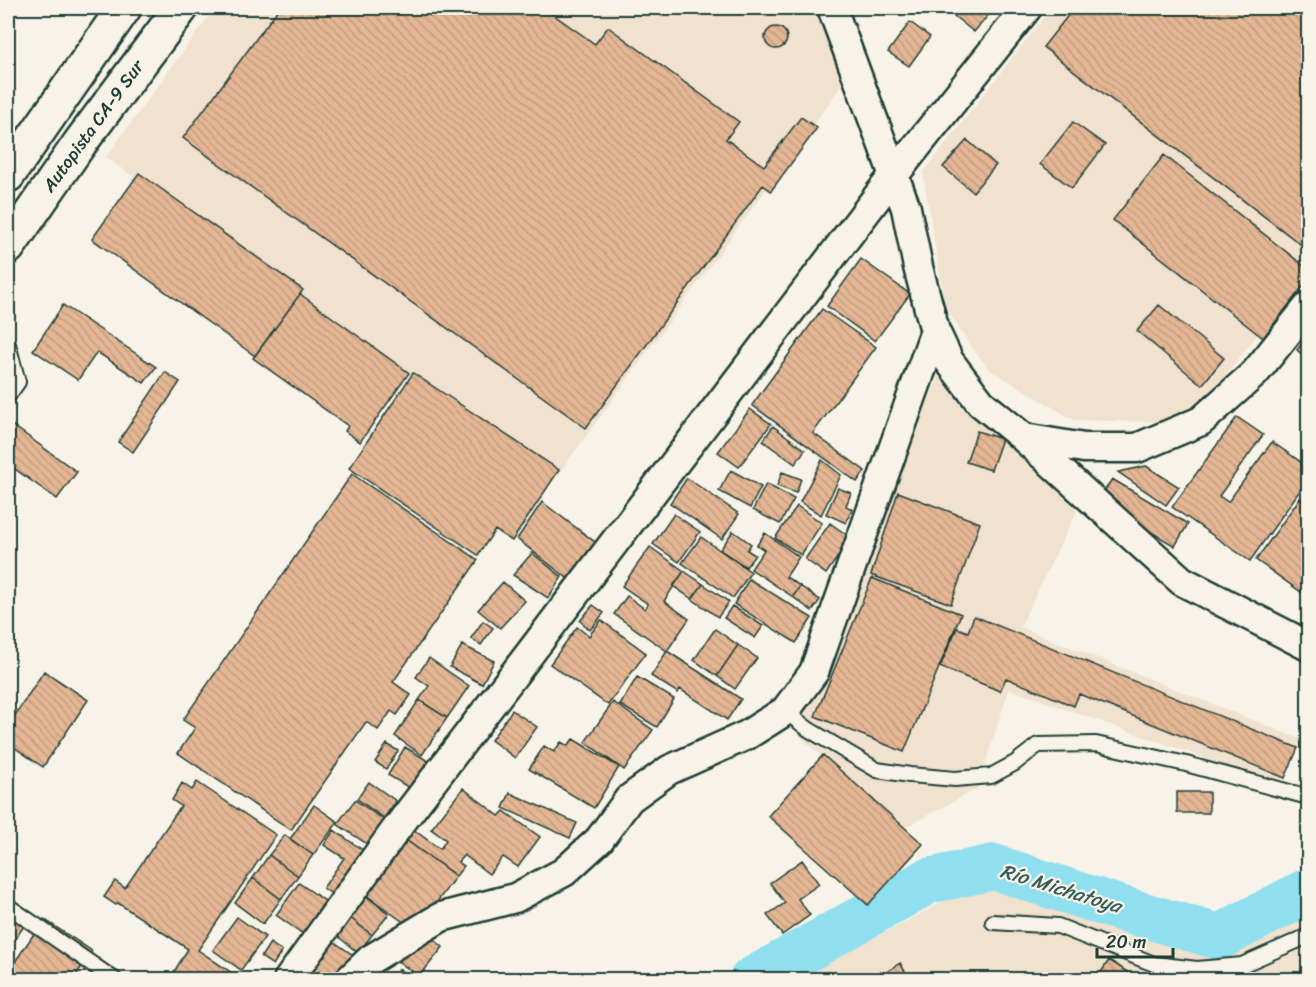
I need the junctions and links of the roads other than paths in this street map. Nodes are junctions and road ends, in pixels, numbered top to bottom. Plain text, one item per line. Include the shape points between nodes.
1 (124, 8) edge
2 (181, 8) edge
3 (832, 8) edge
4 (1027, 8) edge
5 (894, 175) junction
6 (8, 176) edge
7 (8, 247) edge
8 (1308, 307) edge
9 (935, 331) junction
10 (8, 344) edge
11 (8, 396) edge
12 (1024, 438) junction
13 (1308, 646) edge
14 (785, 711) junction
15 (1308, 797) edge
16 (8, 906) edge
17 (993, 921) dead end
18 (1308, 936) edge
19 (115, 980) edge
20 (288, 980) edge
21 (349, 980) edge

1 - 6 highway
2 - 7 highway, Autopista CA-9 Sur
3 - 5 street
4 - 5 street
5 - 9 street via 906,208
5 - 20 street via 397,828
8 - 12 street via 1255,373 1201,421 1137,448 1084,448
9 - 12 street via 950,361 981,403
9 - 14 street via 814,672
10 - 11 lane via 18,382
12 - 13 street via 1182,581
14 - 15 lane via 877,770 899,774 955,779 991,776 1038,745 1095,744
14 - 21 street via 747,735 669,770 629,799 599,840 564,872 515,898 441,917 371,959
16 - 19 lane
17 - 18 lane via 1058,926 1154,964 1197,969 1242,965

